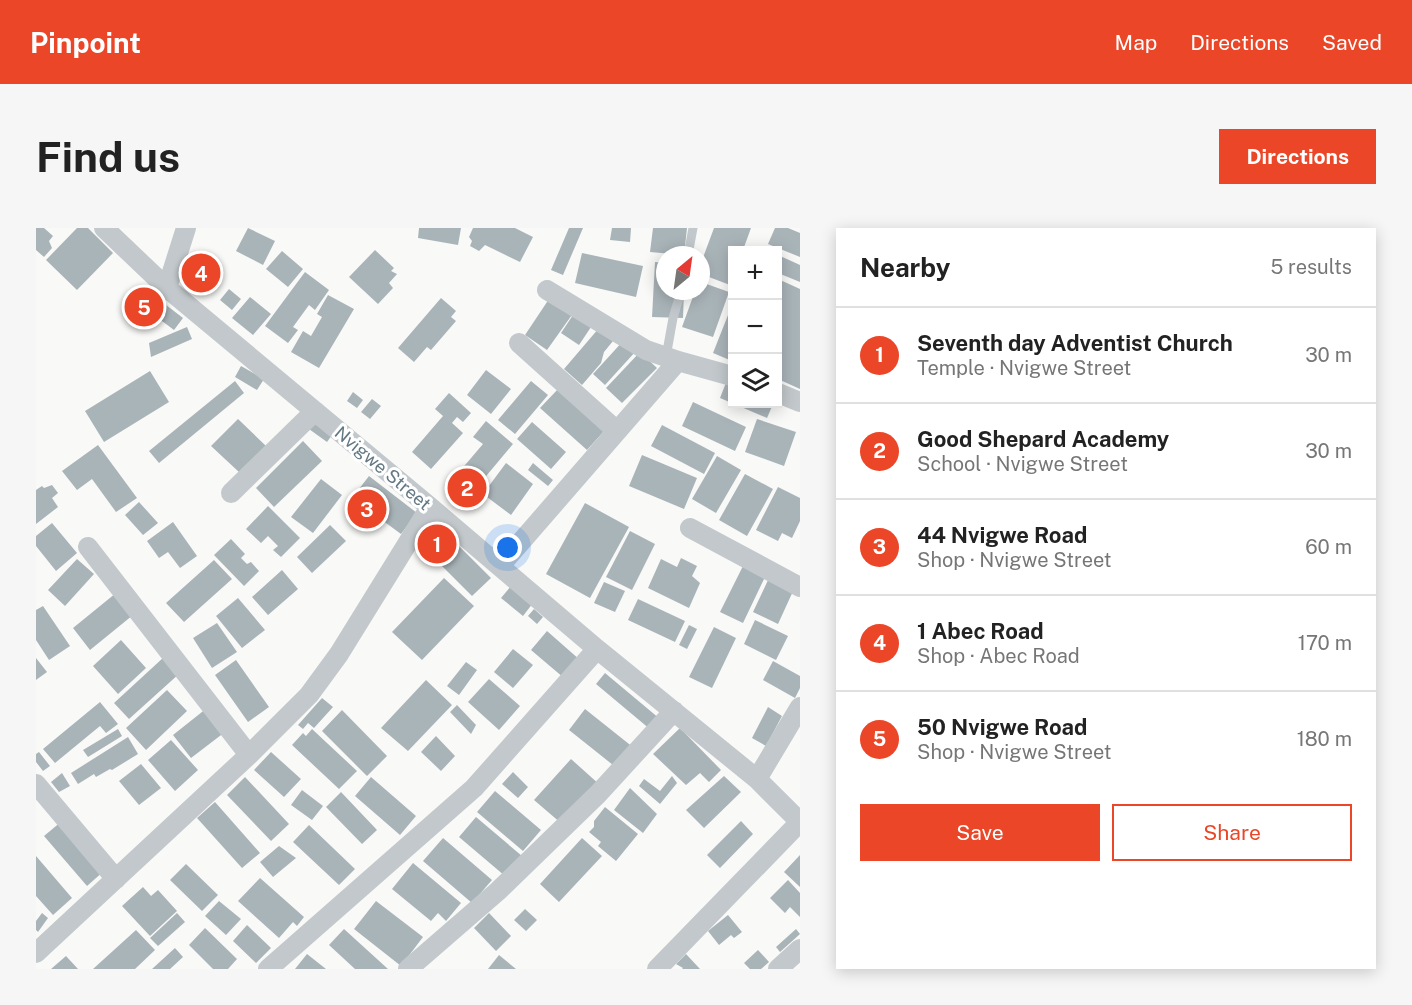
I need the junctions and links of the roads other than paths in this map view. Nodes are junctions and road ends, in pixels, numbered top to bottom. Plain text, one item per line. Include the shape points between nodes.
1 (104, 228) edge
2 (186, 228) edge
3 (693, 228) edge
4 (690, 246) edge
5 (167, 288) junction
6 (547, 290) dead end
7 (678, 300) edge
8 (519, 343) dead end
9 (672, 359) junction
10 (728, 375) edge
11 (782, 395) edge
12 (800, 402) edge
13 (315, 411) junction
14 (617, 431) junction
15 (231, 493) dead end
16 (430, 507) junction
17 (690, 528) dead end
18 (88, 547) dead end
19 (500, 566) junction
20 (800, 587) edge
21 (597, 649) junction
22 (800, 707) edge
23 (674, 711) junction
24 (249, 754) junction
25 (757, 779) junction
26 (36, 784) edge
27 (800, 822) edge
28 (116, 879) junction
29 (800, 949) edge
30 (36, 953) edge
31 (268, 969) edge
32 (408, 969) edge
33 (657, 969) edge
34 (778, 969) edge

1 - 5 street, Nvigwe Street
2 - 5 street
3 - 4 lane
5 - 13 street, Nvigwe Street
6 - 9 street via 646,350
7 - 9 lane via 673,318
8 - 14 street
9 - 10 street
9 - 14 street
11 - 12 street
13 - 15 street
13 - 16 street, Nvigwe Street
14 - 19 street
16 - 19 street, Nvigwe Street
16 - 24 street via 324,676
17 - 20 street
18 - 24 street
19 - 21 street, Nvigwe Street
21 - 23 street, Nvigwe Street
21 - 31 street via 474,788
22 - 25 street
23 - 25 street, Nvigwe Street
23 - 32 street via 598,794 498,891
24 - 28 street
25 - 27 street, Nvigwe Street
26 - 28 street
27 - 33 street
28 - 30 street
29 - 34 street

